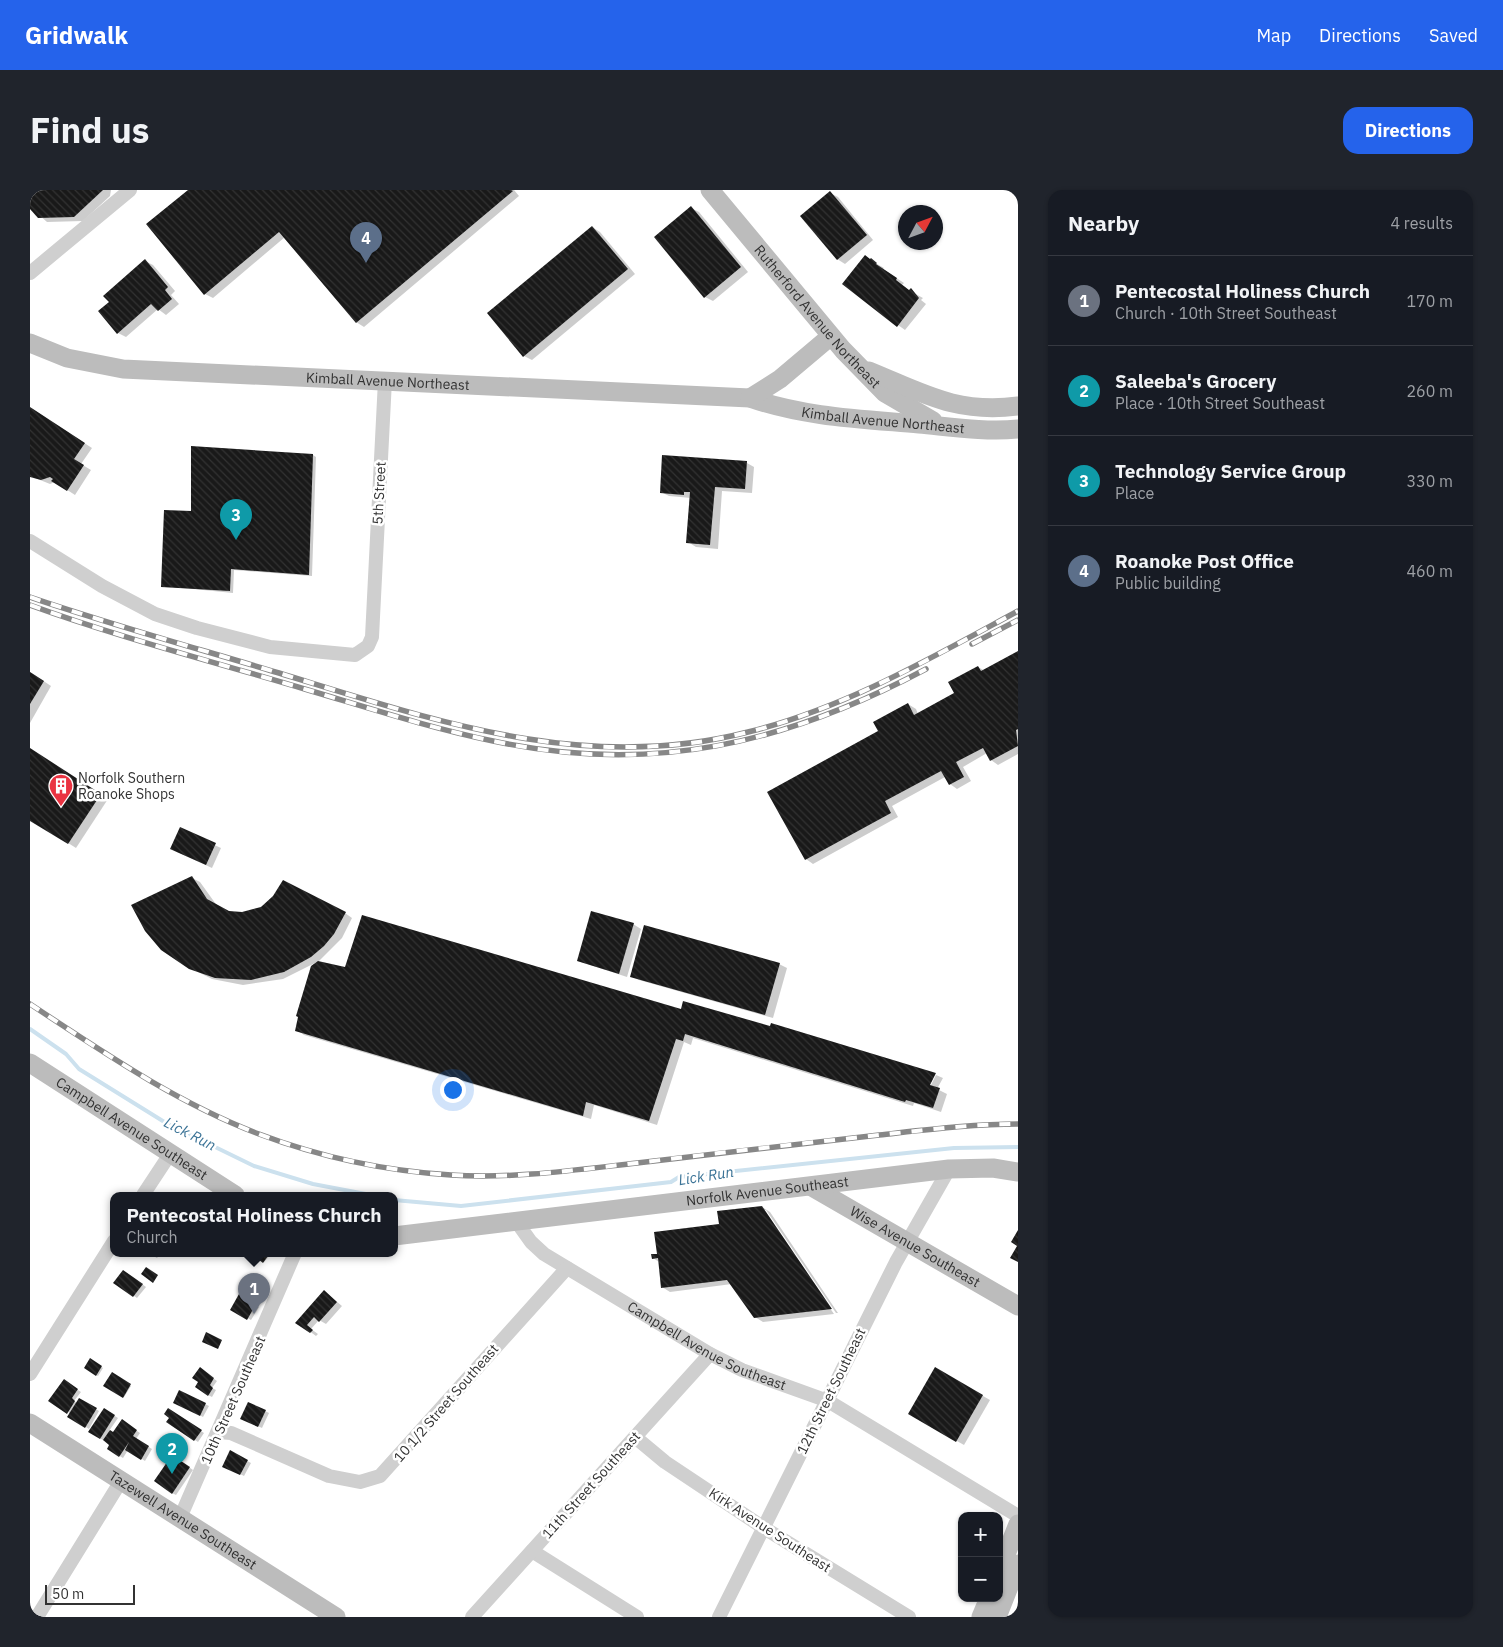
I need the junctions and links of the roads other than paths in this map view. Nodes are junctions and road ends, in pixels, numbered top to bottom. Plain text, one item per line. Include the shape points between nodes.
1 (130, 190) edge
2 (716, 192) edge
3 (30, 273) edge
4 (831, 336) junction
5 (30, 343) edge
6 (863, 369) junction
7 (385, 380) junction
8 (750, 398) junction
9 (1018, 406) edge
10 (942, 426) junction
11 (1018, 429) edge
12 (30, 540) edge
13 (30, 1063) edge
14 (170, 1154) junction
15 (949, 1169) junction
16 (1018, 1172) edge
17 (812, 1187) junction
18 (146, 1192) edge
19 (229, 1192) edge
20 (516, 1221) junction
21 (398, 1236) edge
22 (908, 1242) junction
23 (110, 1247) edge
24 (294, 1257) edge
25 (567, 1268) junction
26 (1018, 1306) edge
27 (710, 1354) junction
28 (30, 1374) edge
29 (828, 1401) junction
30 (30, 1423) edge
31 (219, 1432) junction
32 (635, 1437) junction
33 (121, 1481) junction
34 (1018, 1516) edge
35 (180, 1518) junction
36 (1018, 1524) edge
37 (764, 1528) junction
38 (532, 1551) junction
39 (1003, 1562) edge
40 (1018, 1564) edge
41 (988, 1602) edge
42 (36, 1617) edge
43 (336, 1617) edge
44 (472, 1617) edge
45 (637, 1617) edge
46 (718, 1617) edge
47 (909, 1617) edge
48 (982, 1617) edge
49 (997, 1617) edge

1 - 3 street
2 - 4 street, Rutherford Avenue Northeast
4 - 6 street, Rutherford Avenue Northeast
4 - 8 street via 780,379
5 - 7 street, Kimball Avenue Northeast via 68,358 123,369
6 - 9 street, Kimball Avenue Northeast via 911,391 946,402 982,408
6 - 10 street, Rutherford Avenue Northeast via 885,393
7 - 8 street, Kimball Avenue Northeast
7 - 12 street, 5th Street via 372,637 368,646 355,655 270,647 156,614 109,590
8 - 10 street, Kimball Avenue Northeast via 810,413
10 - 11 street, Kimball Avenue Northeast
13 - 14 street, Campbell Avenue Southeast
14 - 18 street
14 - 19 street, Campbell Avenue Southeast
15 - 16 street, Norfolk Avenue Southeast via 993,1168
15 - 17 street, Norfolk Avenue Southeast
15 - 22 street, 12th Street Southeast
17 - 20 street, Norfolk Avenue Southeast
17 - 22 street, Wise Avenue Southeast
20 - 21 street
20 - 25 street, Campbell Avenue Southeast via 544,1254
22 - 26 street, Wise Avenue Southeast
22 - 29 street, 12th Street Southeast via 836,1379
23 - 28 street
24 - 31 street, 10th Street Southeast
25 - 27 street, Campbell Avenue Southeast
25 - 31 street, 10 1/2 Street Southeast via 380,1476 360,1482 345,1481 231,1433
27 - 29 street, Campbell Avenue Southeast via 742,1370
27 - 32 street, 11th Street Southeast
29 - 34 street, Campbell Avenue Southeast
29 - 37 street, 12th Street Southeast
30 - 33 street, Tazewell Avenue Southeast
31 - 35 street, 10th Street Southeast
32 - 37 street, Kirk Avenue Southeast via 665,1462
32 - 38 street, 11th Street Southeast
33 - 35 street, Tazewell Avenue Southeast
33 - 42 street
35 - 43 street, Tazewell Avenue Southeast
36 - 39 street
37 - 46 street, 12th Street Southeast
37 - 47 street, Kirk Avenue Southeast
38 - 44 street, 11th Street Southeast
38 - 45 street
40 - 49 street
41 - 48 street

